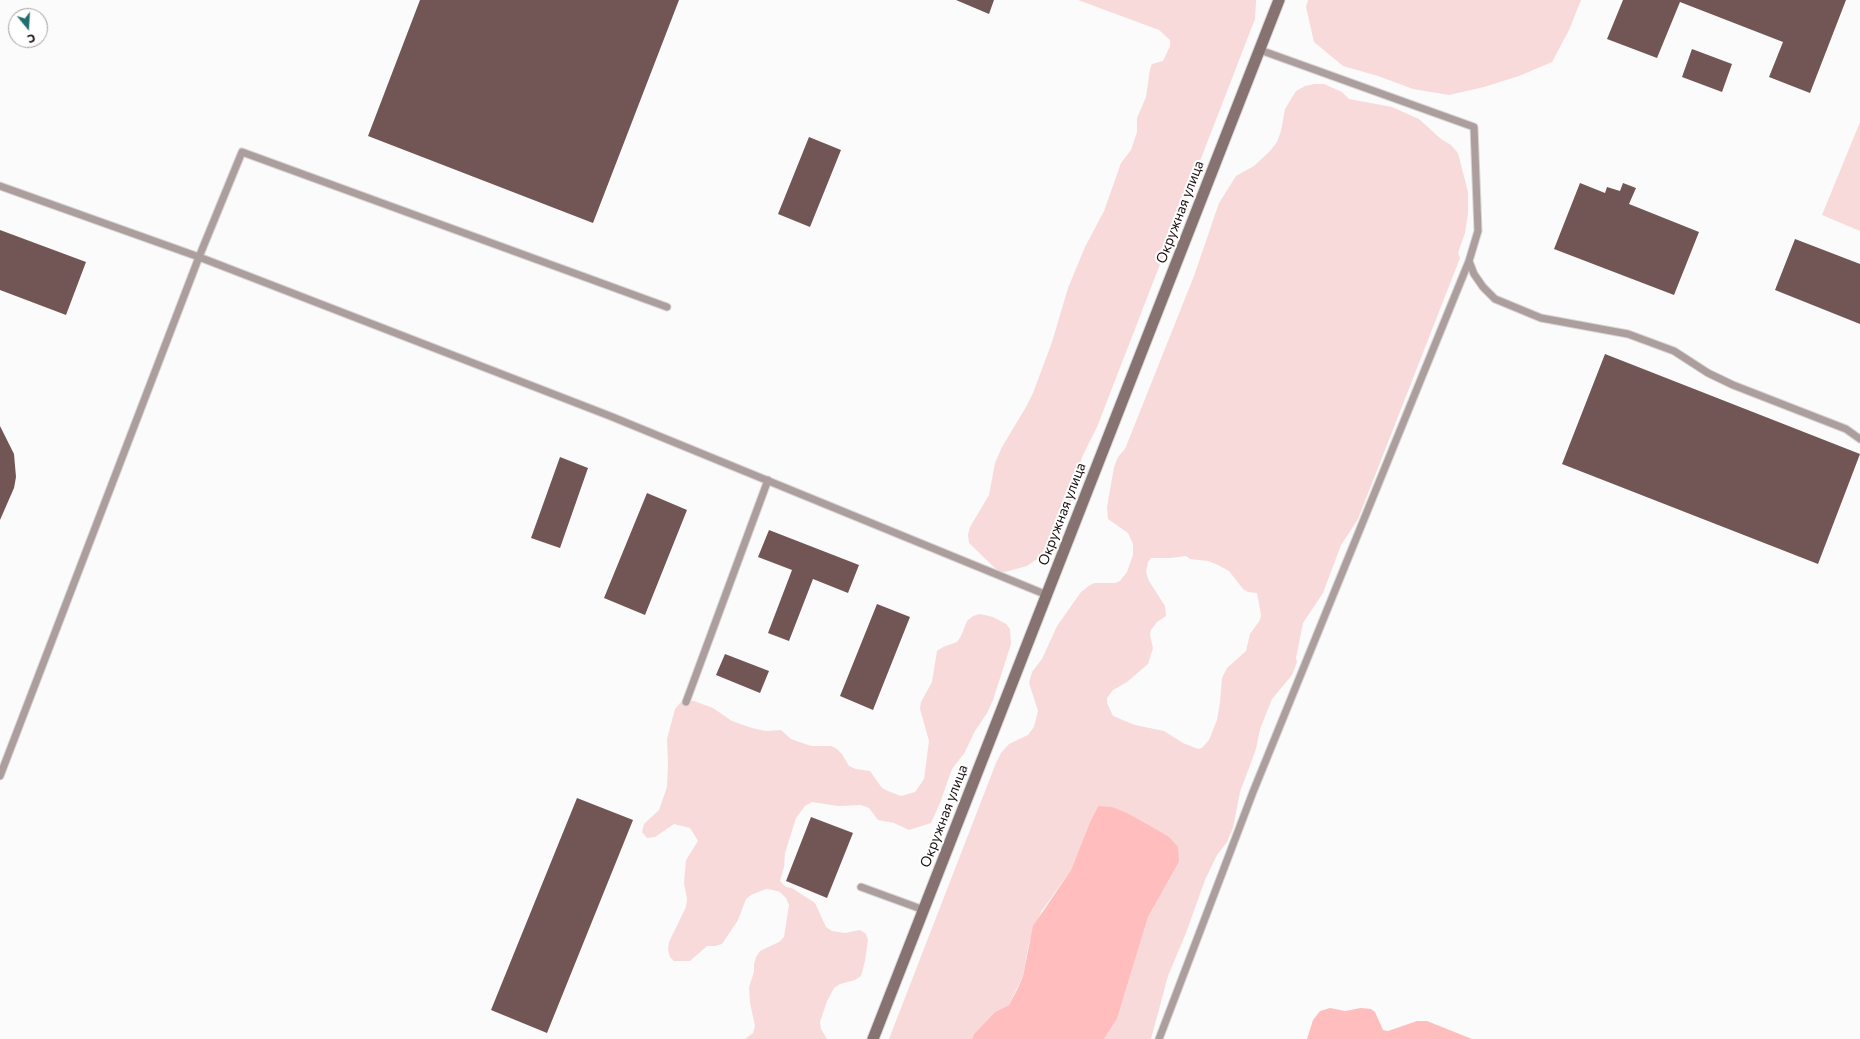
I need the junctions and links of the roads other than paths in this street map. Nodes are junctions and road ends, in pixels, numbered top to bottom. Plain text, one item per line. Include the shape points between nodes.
1 (1279, 0) edge
2 (1260, 50) junction
3 (0, 186) edge
4 (199, 257) junction
5 (1468, 261) junction
6 (667, 307) dead end
7 (1860, 439) edge
8 (768, 480) junction
9 (1047, 594) junction
10 (686, 702) dead end
11 (0, 776) edge
12 (861, 887) dead end
13 (924, 910) junction
14 (873, 1039) edge
15 (1158, 1039) edge

1 - 2 main road, Окружная улица
2 - 5 lane via 1474,127 1478,231
2 - 9 main road, Окружная улица
3 - 4 lane
4 - 6 lane via 242,152
4 - 8 lane via 603,413
4 - 11 lane
5 - 7 lane via 1483,287 1495,299 1541,318 1621,332 1641,339 1674,352 1733,385 1846,429
5 - 15 lane via 1253,792
8 - 9 lane
8 - 10 lane
9 - 13 main road, Окружная улица
12 - 13 lane
13 - 14 main road, Окружная улица

